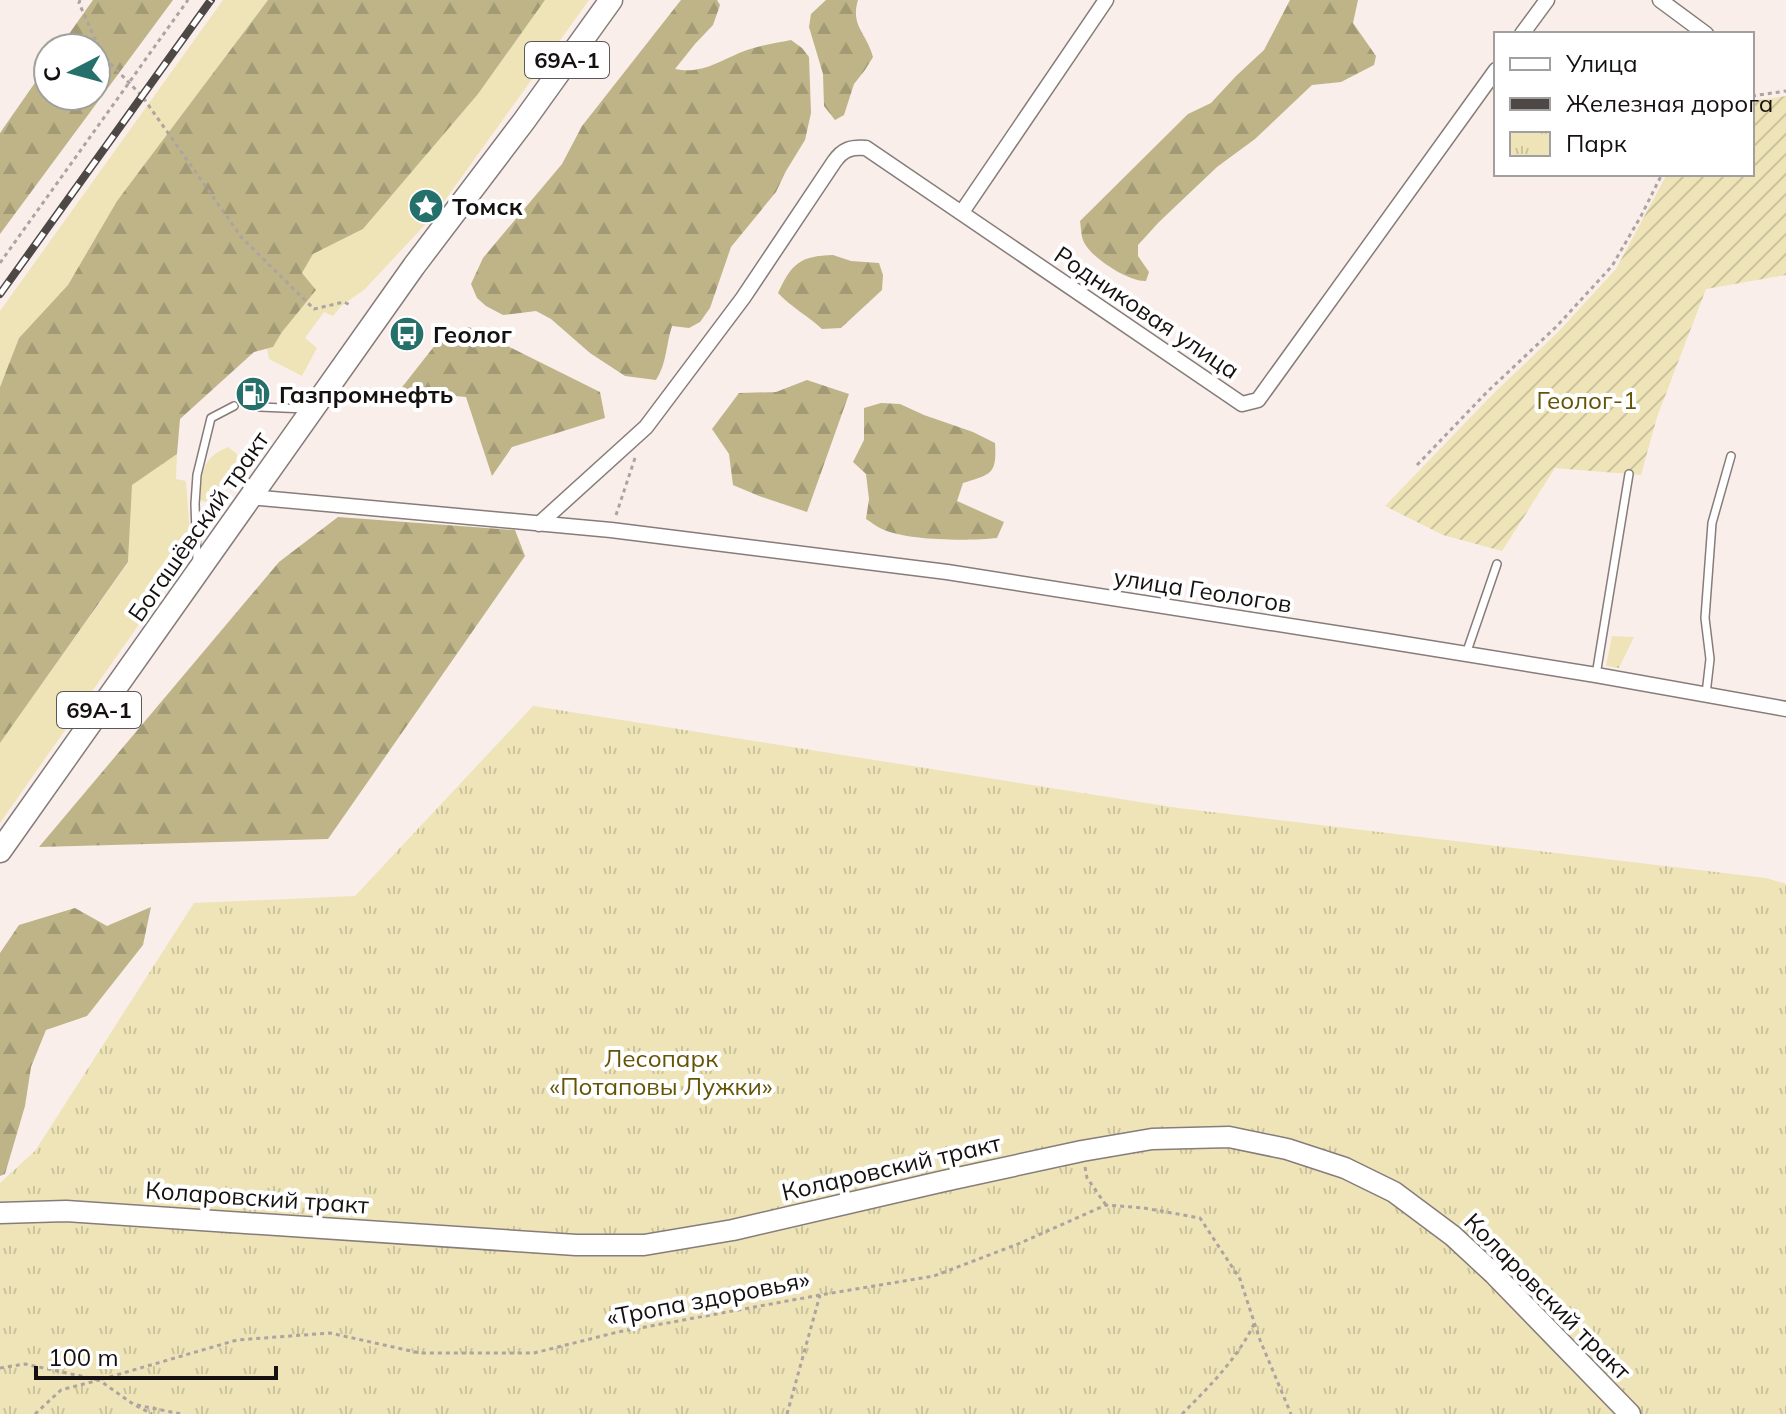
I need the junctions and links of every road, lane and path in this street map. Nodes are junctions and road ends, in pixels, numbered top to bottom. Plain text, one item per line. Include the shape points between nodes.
1 (80, 0) edge
2 (188, 0) edge
3 (611, 0) edge
4 (1106, 0) edge
5 (1547, 0) edge
6 (1660, 0) edge
7 (1523, 32) edge
8 (1703, 32) edge
9 (1494, 73) edge
10 (130, 84) junction
11 (1786, 91) edge
12 (1754, 96) edge
13 (1661, 176) edge
14 (962, 212) junction
15 (0, 263) edge
16 (350, 305) dead end
17 (234, 406) dead end
18 (260, 407) dead end
19 (312, 409) junction
20 (636, 456) dead end
21 (1731, 456) dead end
22 (1417, 465) dead end
23 (1629, 474) dead end
24 (250, 497) junction
25 (539, 524) junction
26 (611, 530) junction
27 (1497, 564) dead end
28 (198, 570) junction
29 (1466, 654) junction
30 (1596, 675) junction
31 (1706, 696) junction
32 (1786, 709) edge
33 (0, 851) edge
34 (1082, 1151) junction
35 (0, 1201) edge
36 (1106, 1205) junction
37 (66, 1211) junction
38 (0, 1213) edge
39 (820, 1295) junction
40 (1255, 1323) junction
41 (0, 1368) edge
42 (99, 1380) junction
43 (133, 1404) junction
44 (35, 1414) edge
45 (152, 1414) edge
46 (181, 1414) edge
47 (787, 1414) edge
48 (1182, 1414) edge
49 (1291, 1414) edge
50 (1630, 1414) edge

1 - 10 path via 102,55
2 - 10 path
3 - 19 main road, Богашёвский тракт / 69А-1
4 - 14 street
5 - 7 street
6 - 8 street
9 - 14 street, Родниковая улица via 1258,400 1242,404
10 - 15 path
10 - 16 path via 242,238 314,309
11 - 12 path
13 - 22 path via 1612,266
14 - 25 street, Родниковая улица via 866,148 845,150 646,427
17 - 28 lane via 211,418 197,475
18 - 19 lane
19 - 24 main road, Богашёвский тракт / 69А-1
20 - 26 path
21 - 31 lane via 1712,523
23 - 30 lane
24 - 25 street, улица Геологов
24 - 28 main road, Богашёвский тракт / 69А-1
25 - 26 street, улица Геологов
26 - 29 street, улица Геологов via 947,572
27 - 29 lane
28 - 33 main road, Богашёвский тракт / 69А-1
29 - 30 street, улица Геологов
30 - 31 street, улица Геологов
31 - 32 street, улица Геологов
34 - 36 path via 1087,1178
34 - 37 street, Коларовский тракт via 733,1230 644,1245
34 - 50 street, Коларовский тракт via 1152,1139 1229,1137 1345,1168 1394,1192 1453,1236
35 - 37 street
36 - 39 path, «Тропа здоровья» via 934,1276
36 - 40 path, «Тропа здоровья» via 1200,1218 1240,1279
37 - 38 street
39 - 42 path, «Тропа здоровья» via 534,1353 420,1353 330,1333 237,1340
39 - 47 path
40 - 48 path via 1244,1345
40 - 49 path, «Тропа здоровья»
41 - 42 path, «Тропа здоровья» via 25,1364
42 - 43 path
42 - 44 path via 61,1390
43 - 45 path
43 - 46 path

